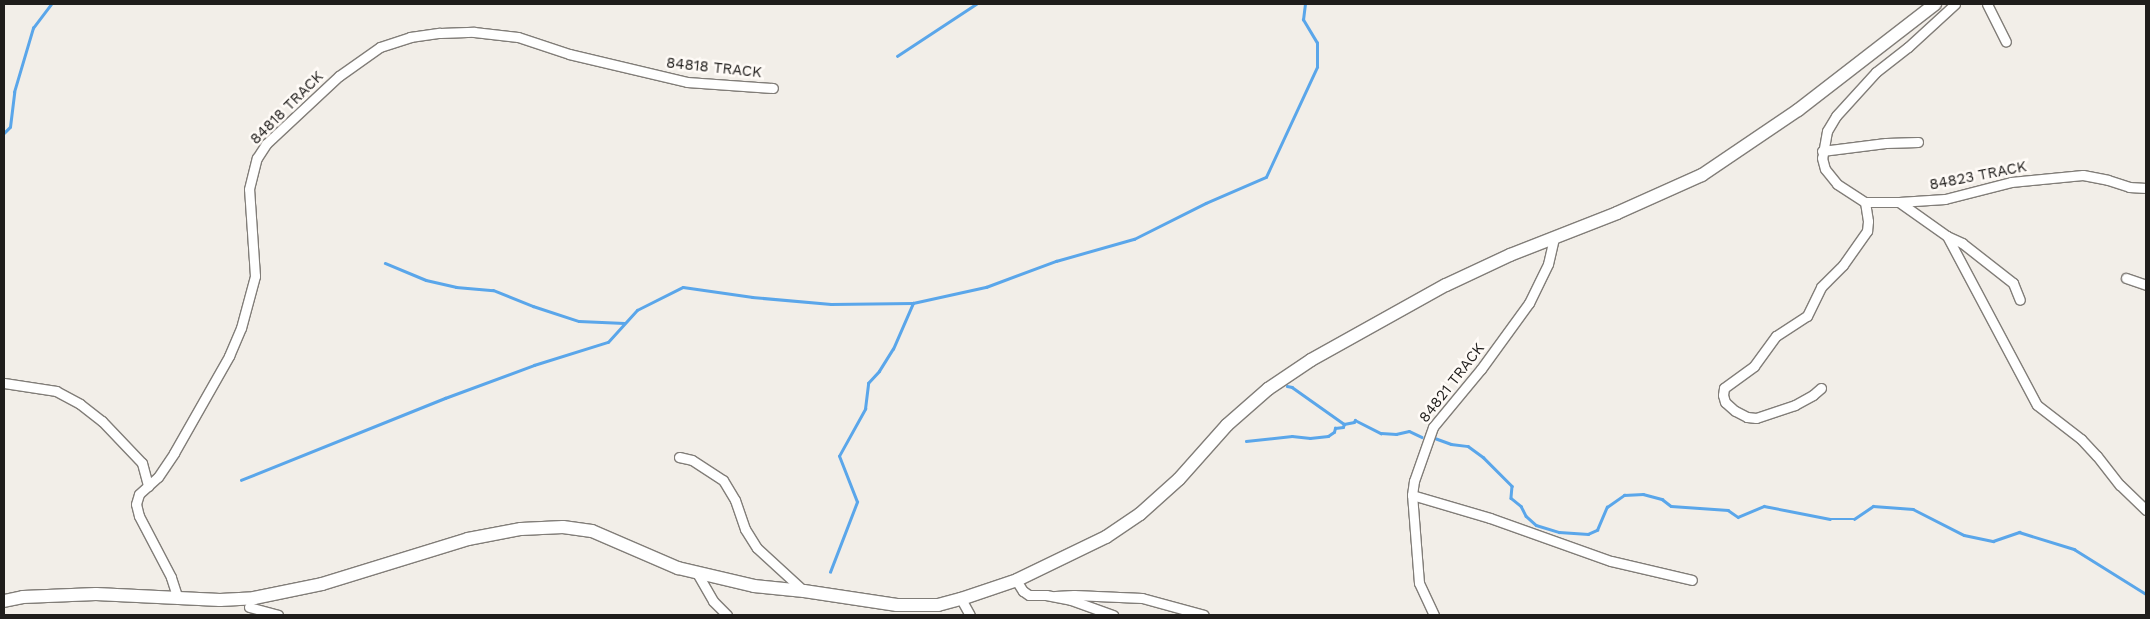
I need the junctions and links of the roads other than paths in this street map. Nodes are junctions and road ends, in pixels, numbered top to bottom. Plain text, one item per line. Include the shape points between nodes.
1 (1936, 4) edge
2 (1955, 4) edge
3 (1987, 4) edge
4 (2006, 42) dead end
5 (773, 88) dead end
6 (1918, 142) dead end
7 (1822, 151) junction
8 (2146, 188) edge
9 (1865, 202) junction
10 (1899, 202) junction
11 (1947, 236) junction
12 (1554, 237) junction
13 (2126, 278) dead end
14 (2146, 285) edge
15 (2020, 300) dead end
16 (4, 383) edge
17 (1821, 388) dead end
18 (679, 457) dead end
19 (148, 486) junction
20 (1412, 495) junction
21 (2146, 510) edge
22 (698, 573) junction
23 (1016, 580) junction
24 (1692, 580) dead end
25 (804, 591) junction
26 (1055, 596) junction
27 (178, 599) junction
28 (961, 599) junction
29 (4, 600) edge
30 (250, 607) edge
31 (278, 615) edge
32 (727, 615) edge
33 (970, 615) edge
34 (1113, 615) edge
35 (1204, 615) edge
36 (1434, 615) edge

1 - 12 street via 1798,110 1702,174 1617,213
2 - 7 street via 1876,72 1853,97 1827,131
3 - 4 street
5 - 19 street, 84818 TRACK via 687,82 569,54 518,37 474,32 410,37 380,48 360,60 266,144 257,158 249,188 255,276 241,328 182,440 158,477
6 - 7 street
7 - 9 street via 1825,169 1837,184
8 - 10 street, 84823 TRACK via 2083,175 2025,180 1945,199
9 - 10 street, 84823 TRACK
9 - 17 street via 1867,231 1843,265 1821,287 1806,316 1776,336 1754,366 1724,388 1723,395 1725,402 1735,410 1756,418 1795,405
10 - 11 street
11 - 15 street via 1962,243 2013,283
11 - 21 street via 2037,405 2081,439 2120,486
12 - 20 street, 84821 TRACK via 1548,264 1529,304 1433,427
12 - 23 street via 1446,285 1311,360 1268,389 1227,425 1179,479 1140,514 1106,537
13 - 14 street
16 - 19 street via 56,391 80,404 102,421 142,463
18 - 25 street via 692,460 723,480 756,548
19 - 27 street, 84818 TRACK via 139,494 136,504 139,516 171,577
20 - 24 street via 1490,518 1611,561
20 - 36 street, 84821 TRACK via 1419,583
22 - 25 street via 754,586
22 - 30 street via 637,552 592,531 563,527 520,529 468,539
22 - 32 street via 713,601
23 - 26 street via 1030,595
23 - 28 street
25 - 28 street via 897,605 938,604
26 - 34 street
26 - 35 street via 1142,598
27 - 29 street via 96,594
27 - 30 street via 220,600
28 - 33 street
30 - 31 street

